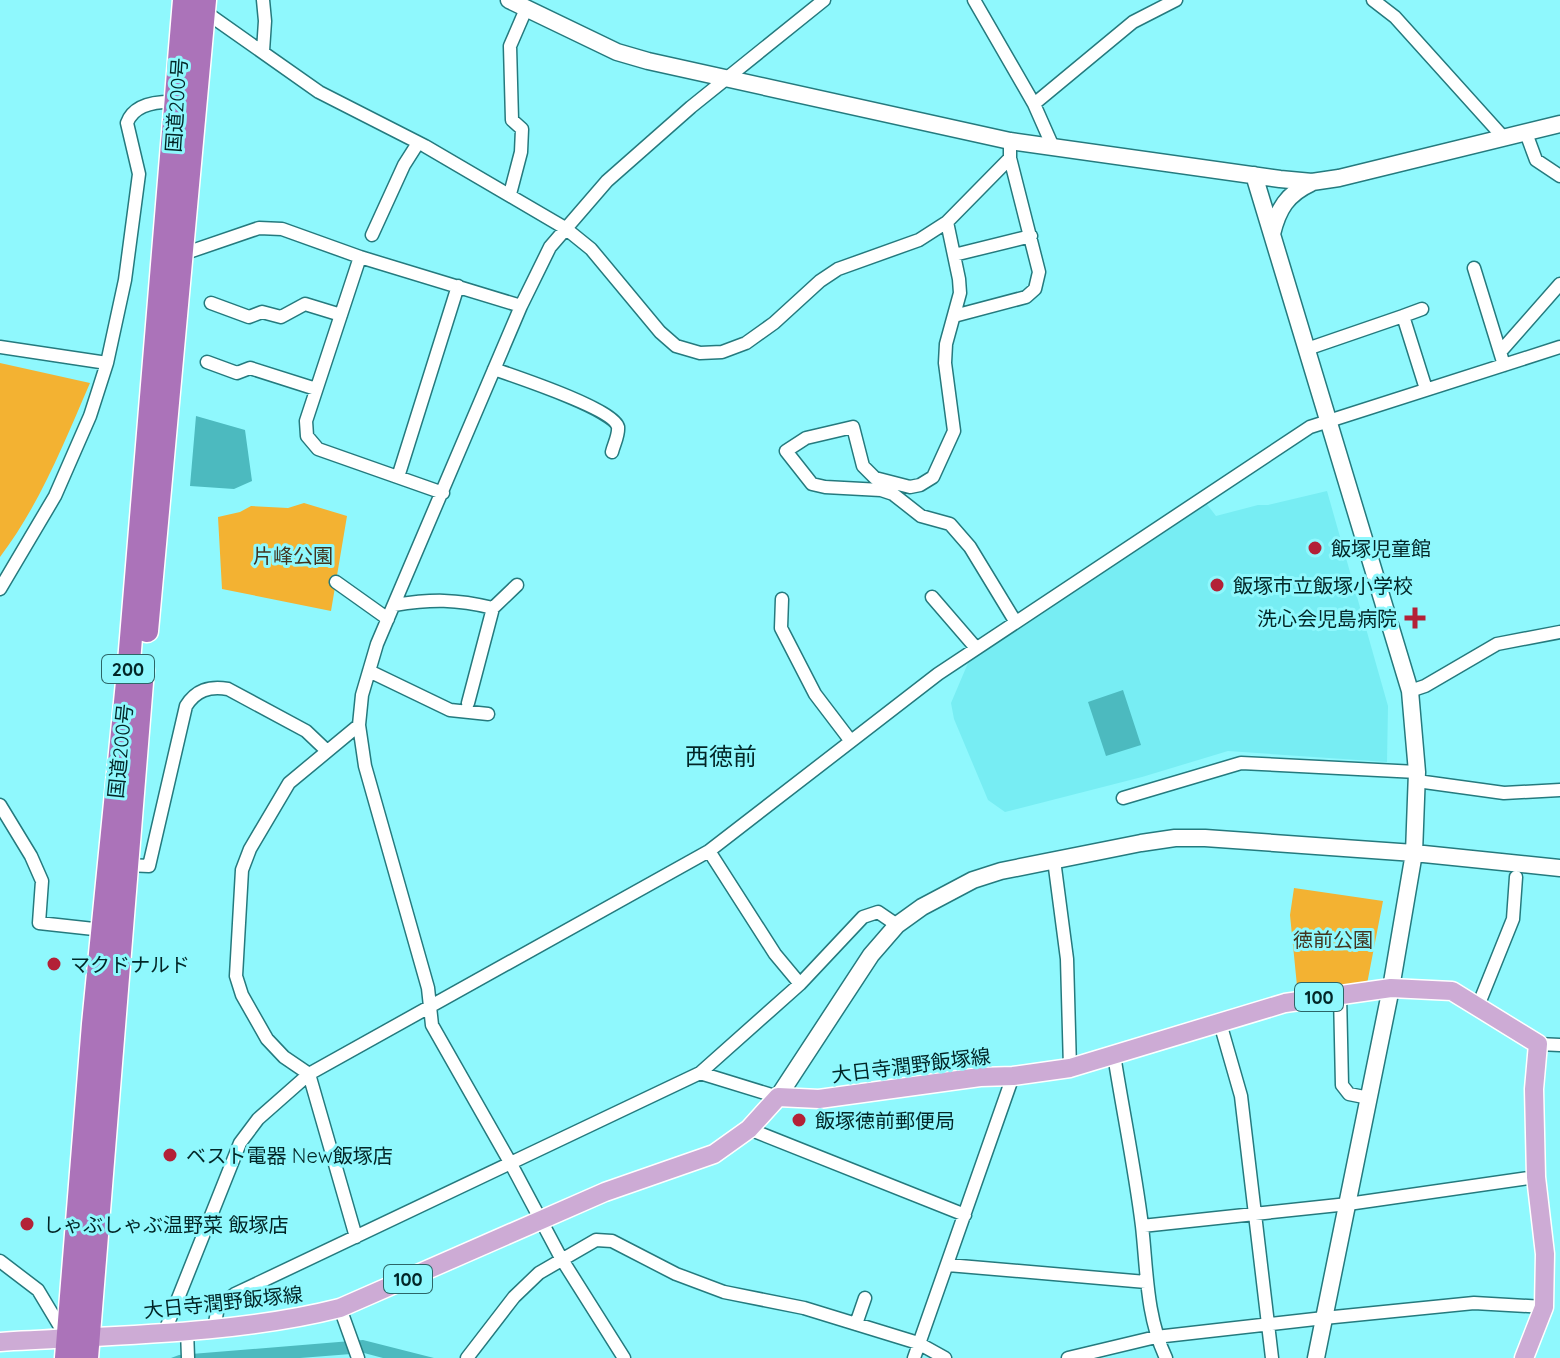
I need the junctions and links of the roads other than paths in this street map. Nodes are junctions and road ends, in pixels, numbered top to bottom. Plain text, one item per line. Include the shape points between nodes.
1 (263, 0) edge
2 (509, 0) edge
3 (824, 0) edge
4 (974, 0) edge
5 (1176, 0) edge
6 (1373, 0) edge
7 (198, 4) edge
8 (526, 9) junction
9 (263, 51) junction
10 (727, 79) junction
11 (185, 102) junction
12 (1034, 104) junction
13 (1560, 124) edge
14 (1526, 133) junction
15 (1504, 138) junction
16 (418, 143) junction
17 (1053, 147) junction
18 (1010, 150) junction
19 (1254, 175) junction
20 (1560, 176) edge
21 (1312, 182) junction
22 (510, 194) junction
23 (947, 222) junction
24 (565, 228) junction
25 (1272, 234) junction
26 (372, 235) dead end
27 (1031, 236) junction
28 (180, 255) junction
29 (954, 255) junction
30 (360, 257) junction
31 (1474, 268) dead end
32 (1560, 284) edge
33 (458, 286) junction
34 (211, 303) dead end
35 (521, 306) junction
36 (1422, 309) dead end
37 (341, 315) junction
38 (954, 316) junction
39 (1403, 316) junction
40 (0, 347) edge
41 (1560, 347) edge
42 (1307, 349) junction
43 (1501, 351) junction
44 (207, 362) dead end
45 (107, 363) junction
46 (1504, 365) junction
47 (494, 369) junction
48 (316, 389) junction
49 (1426, 389) junction
50 (1329, 420) junction
51 (612, 452) dead end
52 (398, 477) junction
53 (443, 493) junction
54 (336, 582) dead end
55 (517, 585) dead end
56 (0, 589) edge
57 (932, 597) dead end
58 (782, 599) dead end
59 (394, 605) junction
60 (493, 608) junction
61 (388, 619) junction
62 (1015, 621) junction
63 (1560, 632) edge
64 (976, 648) junction
65 (369, 671) junction
66 (1410, 691) junction
67 (468, 703) dead end
68 (488, 714) dead end
69 (359, 725) junction
70 (850, 740) junction
71 (326, 750) junction
72 (1417, 776) junction
73 (1560, 790) edge
74 (1123, 798) dead end
75 (0, 805) edge
76 (709, 851) junction
77 (1414, 853) junction
78 (1054, 860) junction
79 (127, 865) junction
80 (1560, 868) edge
81 (1516, 877) dead end
82 (897, 925) junction
83 (103, 930) junction
84 (800, 984) junction
85 (1391, 988) junction
86 (1340, 994) junction
87 (1478, 1006) junction
88 (429, 1007) junction
89 (1220, 1023) junction
90 (1538, 1044) junction
91 (1560, 1045) edge
92 (1114, 1055) junction
93 (1070, 1068) junction
94 (700, 1073) junction
95 (309, 1074) junction
96 (1013, 1076) junction
97 (778, 1097) junction
98 (1369, 1098) junction
99 (749, 1129) junction
100 (511, 1164) junction
101 (1536, 1177) junction
102 (1348, 1204) junction
103 (1254, 1214) junction
104 (965, 1215) junction
105 (541, 1221) junction
106 (1142, 1226) junction
107 (356, 1237) junction
108 (561, 1258) junction
109 (0, 1261) edge
110 (948, 1265) junction
111 (1146, 1282) junction
112 (865, 1298) dead end
113 (1544, 1307) junction
114 (340, 1308) junction
115 (1324, 1318) junction
116 (856, 1324) junction
117 (1267, 1324) junction
118 (214, 1328) junction
119 (165, 1331) junction
120 (1156, 1337) junction
121 (0, 1342) edge
122 (918, 1343) junction
123 (187, 1345) edge
124 (77, 1348) edge
125 (621, 1357) edge
126 (358, 1358) edge
127 (467, 1358) edge
128 (914, 1358) edge
129 (945, 1358) edge
130 (1068, 1358) edge
131 (1166, 1358) edge
132 (1272, 1358) edge
133 (1316, 1358) edge
134 (1524, 1358) edge

1 - 9 street
2 - 8 street
3 - 10 street
4 - 12 street
5 - 12 street via 1133,22
6 - 15 street via 1395,17
7 - 9 street
7 - 11 highway, 国道200号 / 200
8 - 10 street via 617,52
8 - 22 street via 510,46 512,120 522,129
9 - 16 street via 319,92
10 - 18 street
10 - 24 street via 607,181
11 - 28 highway, 国道200号 / 200
11 - 45 street via 143,107 127,123 139,174
11 - 83 highway, 国道200号 / 200
12 - 17 street
13 - 14 street
14 - 15 street
14 - 20 street via 1536,160
15 - 21 street
16 - 22 street
16 - 26 street
17 - 18 street
17 - 19 street
18 - 23 street
18 - 27 street
19 - 21 street
19 - 25 street
21 - 25 street via 1286,200
22 - 24 street
23 - 24 street via 919,240 838,269 746,343 700,353 676,346 660,332 591,249
23 - 29 street
24 - 35 street via 541,261
25 - 42 street
27 - 29 street
27 - 38 street via 1039,272 1032,294
28 - 30 street via 259,228 282,229
28 - 79 highway, 国道200号 / 200
29 - 38 street via 960,293
30 - 33 street
30 - 37 street
31 - 43 street
32 - 43 street
33 - 35 street
33 - 52 street
34 - 37 street via 249,317 262,312 281,317 305,304
35 - 47 street
36 - 39 street
37 - 48 street
38 - 62 street via 945,363 954,431 933,477 910,487 875,478 863,466 853,427 806,438 786,451 812,484 881,490 921,516 950,524 986,570
39 - 42 street
39 - 49 street
40 - 45 street
41 - 46 street
42 - 50 street
43 - 46 street
44 - 48 street via 237,373 250,368
45 - 56 street via 55,496
46 - 49 street
47 - 51 street via 612,418 618,432
47 - 53 street
48 - 52 street via 305,429 311,443
49 - 50 street
50 - 62 street via 1310,427
50 - 66 street
52 - 53 street
53 - 59 street
54 - 61 street
55 - 60 street
57 - 64 street
58 - 70 street via 781,628 815,694
59 - 60 street via 441,599
59 - 61 street
60 - 67 street
61 - 65 street
62 - 64 street
63 - 66 street via 1497,644
64 - 70 street
65 - 68 street via 450,710
65 - 69 street
66 - 72 street
69 - 71 street
69 - 88 street via 373,802 428,988
70 - 76 street
71 - 79 street via 306,731 228,689 215,687 192,696 149,866
71 - 95 street via 289,783 250,849 242,870 237,942 236,976 242,995 267,1039
72 - 73 street via 1504,793
72 - 74 street via 1241,763
72 - 77 street
75 - 83 street via 42,881 39,923
76 - 84 street
76 - 88 street
77 - 78 street via 1175,838
77 - 80 street
77 - 85 street
78 - 82 street via 973,880
78 - 93 street via 1067,959
79 - 124 highway, 国道200号 / 200
81 - 87 street via 1513,919
82 - 84 street via 878,912 863,917
82 - 97 street via 871,955
83 - 124 highway, 国道200号 / 200
84 - 94 street
85 - 86 main road, 大日寺潤野飯塚線 / 100
85 - 87 main road, 大日寺潤野飯塚線 / 100 via 1452,991
85 - 98 street
86 - 89 main road, 大日寺潤野飯塚線 / 100 via 1285,1003
86 - 98 street via 1342,1085 1349,1094
87 - 90 main road, 大日寺潤野飯塚線 / 100
88 - 95 street
88 - 100 street via 432,1025
89 - 92 main road, 大日寺潤野飯塚線 / 100
89 - 103 street via 1241,1096
90 - 91 street
90 - 101 main road
92 - 93 main road, 大日寺潤野飯塚線 / 100
92 - 106 street
93 - 96 main road, 大日寺潤野飯塚線 / 100
94 - 97 street
94 - 100 street
95 - 107 street
95 - 119 street via 258,1119 240,1143
96 - 97 main road, 大日寺潤野飯塚線 / 100 via 819,1099
96 - 104 street
97 - 99 main road, 大日寺潤野飯塚線 / 100
98 - 102 street
99 - 104 street
99 - 105 main road, 大日寺潤野飯塚線 / 100 via 714,1154
100 - 105 street
100 - 107 street
101 - 102 street
101 - 113 main road via 1545,1254
102 - 103 street
102 - 115 street
103 - 106 street
103 - 117 street
104 - 110 street
105 - 108 street
105 - 114 main road, 大日寺潤野飯塚線 / 100
106 - 111 street
107 - 118 street via 223,1302
108 - 116 street via 596,1240 612,1241 724,1292
108 - 125 street
108 - 127 street via 514,1297
109 - 124 street via 38,1290
110 - 111 street
110 - 122 street
111 - 120 street
112 - 116 street
113 - 115 street via 1474,1303
113 - 134 main road
114 - 118 main road, 大日寺潤野飯塚線 / 100 via 300,1319
114 - 126 street
115 - 117 street
115 - 133 street
116 - 122 street
117 - 120 street
117 - 132 street
118 - 123 main road, 大日寺潤野飯塚線 / 100
119 - 123 main road, 大日寺潤野飯塚線 / 100
119 - 124 main road, 大日寺潤野飯塚線 / 100
120 - 130 street
120 - 131 street
121 - 124 main road, 大日寺潤野飯塚線 / 100
122 - 128 street
122 - 129 street

